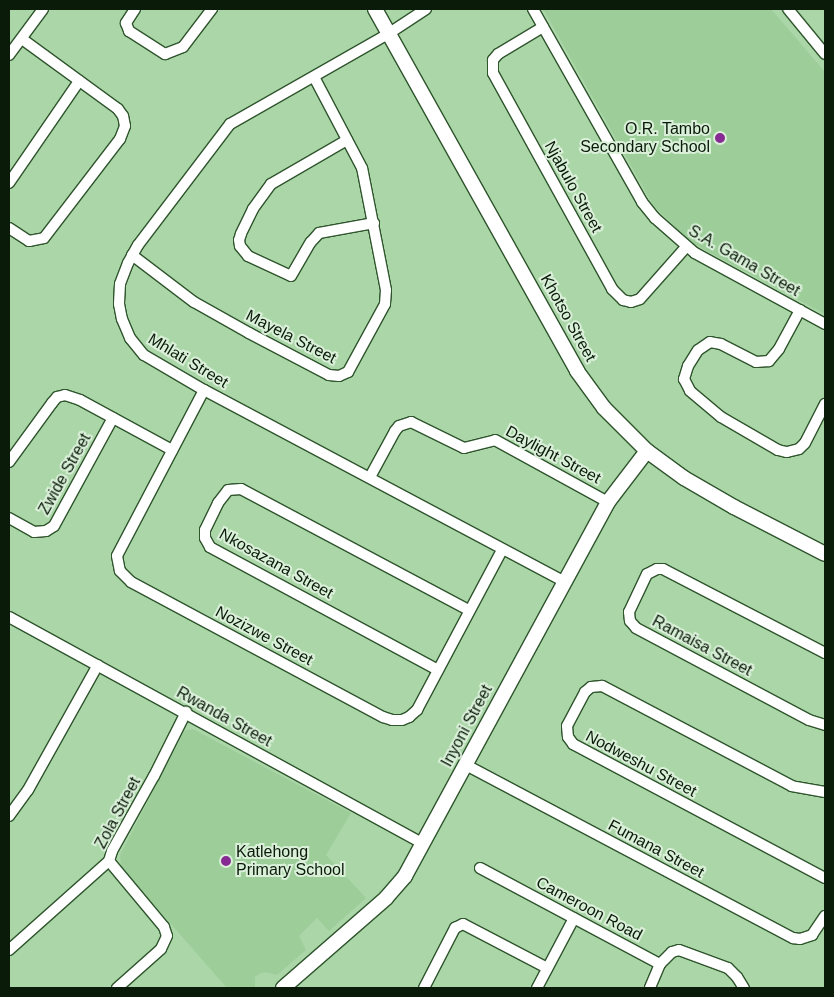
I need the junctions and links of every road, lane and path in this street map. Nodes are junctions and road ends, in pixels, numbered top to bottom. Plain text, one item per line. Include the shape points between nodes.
1 (44, 9) edge
2 (135, 9) edge
3 (212, 9) edge
4 (375, 9) edge
5 (426, 9) edge
6 (533, 9) edge
7 (788, 9) edge
8 (543, 27) junction
9 (388, 34) junction
10 (22, 39) junction
11 (825, 54) edge
12 (9, 55) edge
13 (314, 77) junction
14 (80, 81) junction
15 (347, 140) junction
16 (9, 183) edge
17 (374, 223) junction
18 (9, 228) edge
19 (686, 247) junction
20 (132, 255) junction
21 (800, 310) junction
22 (825, 324) edge
23 (204, 390) junction
24 (825, 404) edge
25 (113, 418) junction
26 (172, 450) junction
27 (648, 452) junction
28 (9, 462) edge
29 (370, 477) junction
30 (608, 502) junction
31 (9, 518) edge
32 (502, 550) junction
33 (825, 554) edge
34 (563, 581) junction
35 (469, 610) junction
36 (9, 618) edge
37 (825, 653) edge
38 (98, 666) junction
39 (438, 670) junction
40 (186, 712) junction
41 (825, 725) edge
42 (466, 765) junction
43 (825, 792) edge
44 (9, 816) edge
45 (424, 844) junction
46 (109, 861) junction
47 (480, 868) dead end
48 (825, 878) edge
49 (825, 916) edge
50 (574, 918) junction
51 (9, 950) edge
52 (660, 964) junction
53 (547, 968) junction
54 (117, 988) edge
55 (283, 988) edge
56 (424, 988) edge
57 (537, 988) edge
58 (650, 988) edge
59 (744, 988) edge

1 - 10 street
2 - 3 street via 126,23 129,32 165,54 183,47
4 - 9 street, Khotso Street
5 - 9 street, Mhlati Street
6 - 8 street, S.A. Gama Street
7 - 11 street
8 - 19 street, S.A. Gama Street via 642,202
8 - 19 street, Njabulo Street via 498,54 493,60 493,73 612,289 623,300 640,299
9 - 13 street, Mhlati Street
9 - 27 street, Khotso Street via 577,372 604,408
10 - 12 street
10 - 14 street
13 - 15 street, Mayela Street
13 - 20 street, Mhlati Street via 230,124
14 - 16 street
14 - 18 street via 121,112 124,119 122,135 44,238 29,241
15 - 17 street, Mayela Street via 364,177
15 - 17 street via 271,184 248,217 239,240 240,246 248,256 291,276 319,233
17 - 20 street, Mayela Street via 386,290 385,304 352,367 339,376 329,375 194,302
19 - 21 street, S.A. Gama Street
20 - 23 street, Mhlati Street via 120,284 119,304 130,338 144,355
21 - 22 street, S.A. Gama Street
21 - 24 street via 769,361 756,362 721,344 710,342 698,350 684,379 690,391 722,417 786,452 799,449 805,443
23 - 26 street, Nozizwe Street
23 - 29 street, Mhlati Street
25 - 26 street
25 - 28 street via 73,397 58,397
25 - 31 street, Zwide Street via 54,526 34,532
26 - 39 street, Nozizwe Street via 117,556 125,578 392,720 408,717 417,710
27 - 30 street, Inyoni Street
27 - 33 street, Khotso Street via 684,478 734,507
29 - 30 street, Daylight Street via 395,430 411,422 464,448 495,440
29 - 32 street, Mhlati Street
30 - 34 street, Inyoni Street
32 - 34 street, Mhlati Street
32 - 35 street, Nozizwe Street
34 - 42 street, Inyoni Street
35 - 39 street, Nozizwe Street
35 - 39 street, Nkosazana Street via 241,489 228,490 204,530 210,547
36 - 38 street, Rwanda Street
37 - 41 street, Ramaisa Street via 664,569 647,574 629,612 636,628 809,720
38 - 40 street, Rwanda Street
38 - 44 street via 28,790
40 - 45 street, Rwanda Street
40 - 46 street, Zola Street
42 - 45 street, Inyoni Street
42 - 49 street, Fumana Street via 793,938 812,935
43 - 48 street, Nodweshu Street via 792,786 602,686 591,687 585,692 567,726 568,738 573,744
45 - 55 street, Inyoni Street via 405,876 386,898
46 - 51 street, Zola Street
46 - 54 street via 164,927 167,936 161,949
47 - 50 street, Cameroon Road
50 - 52 street, Cameroon Road
50 - 53 street
52 - 58 street
52 - 59 street via 672,952 680,950 728,968
53 - 56 street via 463,924 455,928
53 - 57 street

